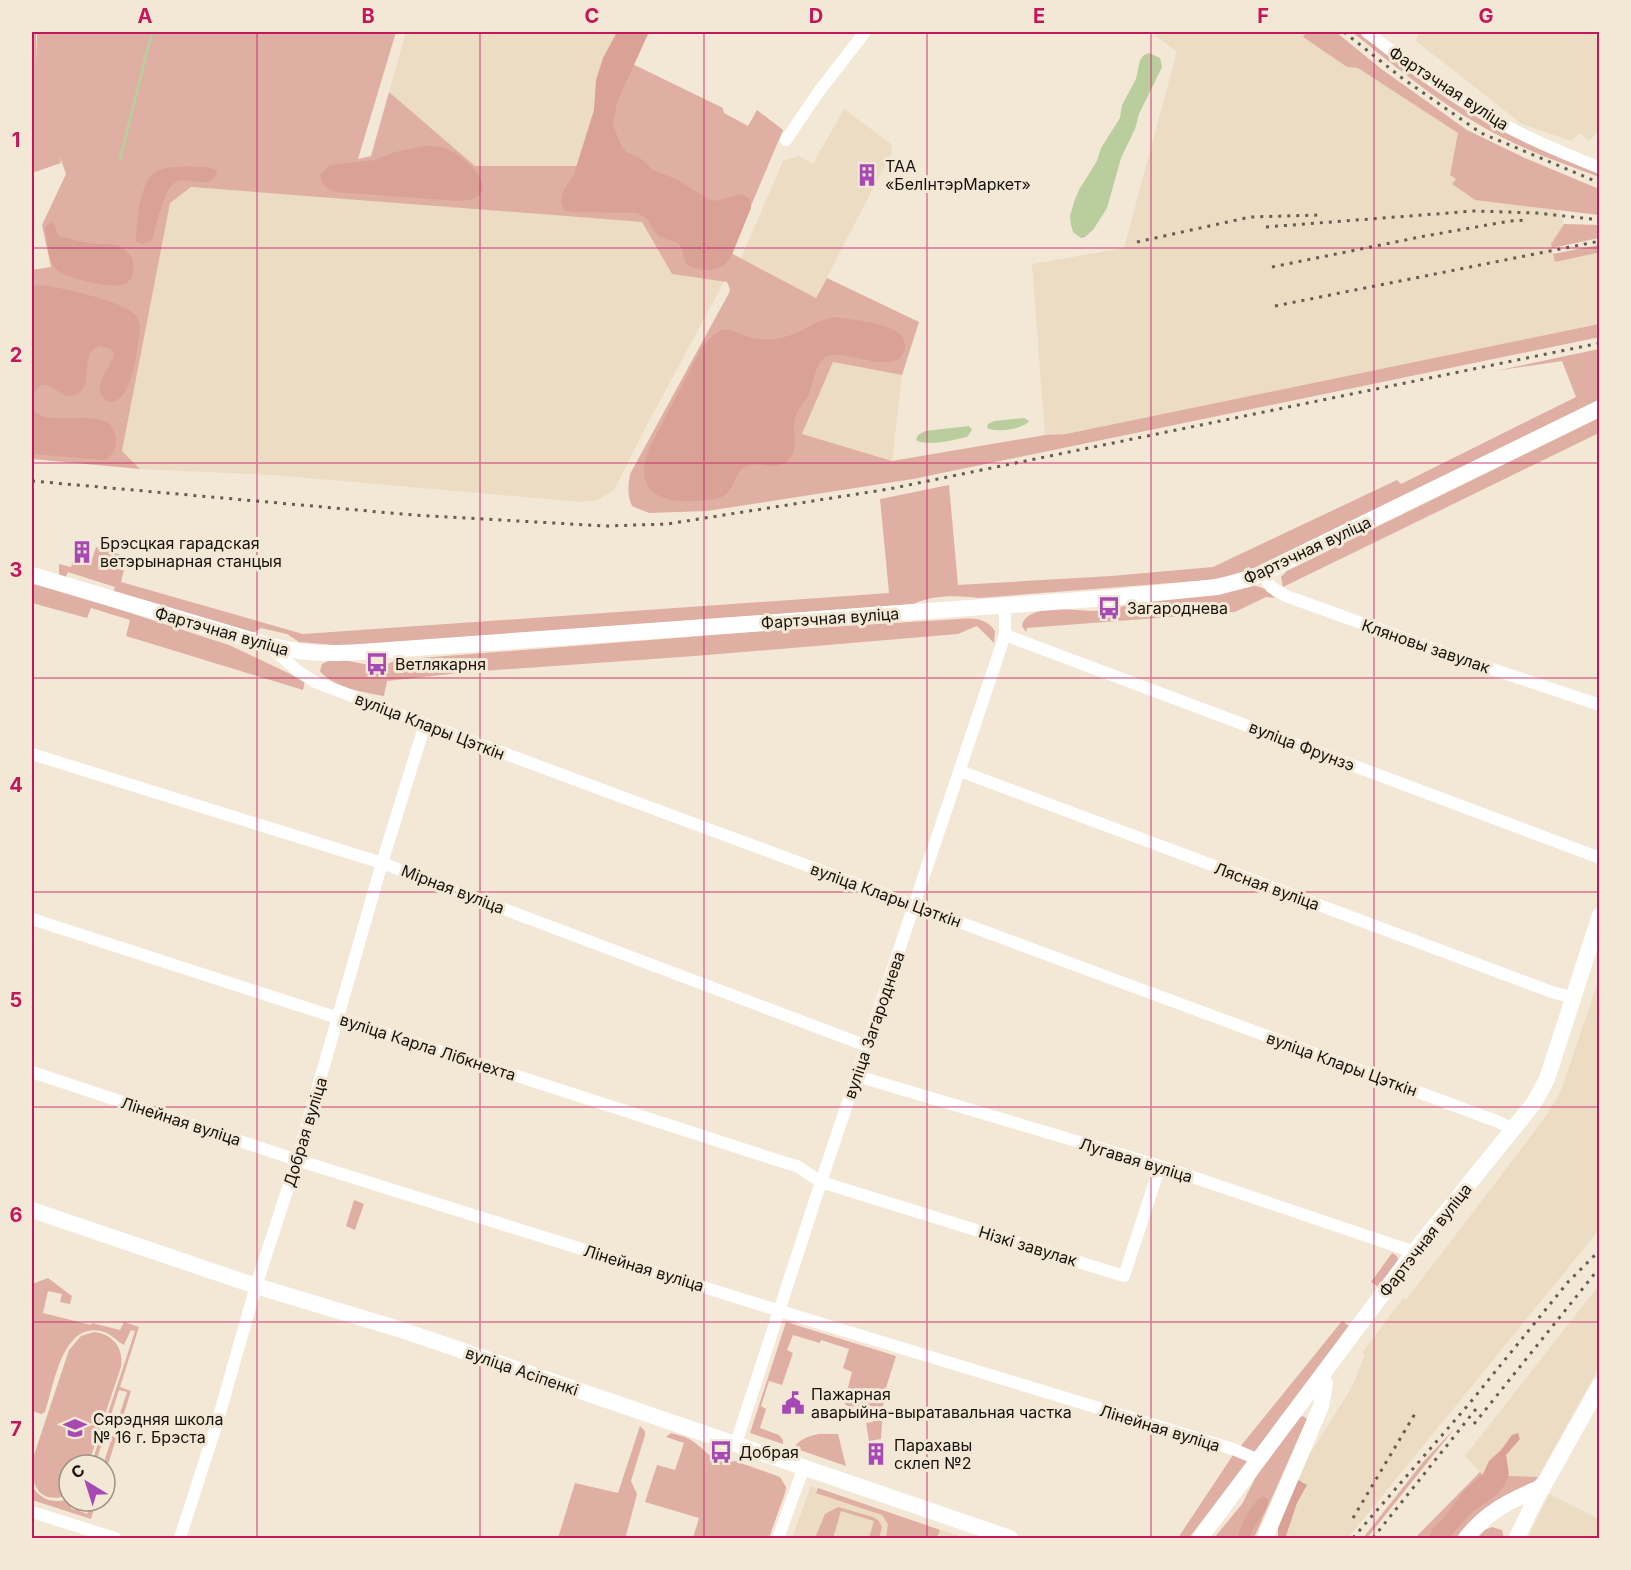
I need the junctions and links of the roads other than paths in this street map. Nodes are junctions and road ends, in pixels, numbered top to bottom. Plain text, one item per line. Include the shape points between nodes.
1 (865, 32) edge
2 (1367, 32) edge
3 (786, 140) dead end
4 (1599, 168) edge
5 (1599, 408) edge
6 (1262, 573) junction
7 (32, 575) edge
8 (1005, 606) junction
9 (1005, 635) junction
10 (268, 645) junction
11 (1599, 705) edge
12 (425, 724) junction
13 (32, 754) edge
14 (960, 771) junction
15 (1599, 858) edge
16 (382, 862) junction
17 (914, 906) junction
18 (1599, 915) edge
19 (32, 919) edge
20 (1574, 998) junction
21 (338, 1018) junction
22 (867, 1046) junction
23 (32, 1072) edge
24 (857, 1076) junction
25 (1512, 1129) junction
26 (297, 1160) junction
27 (1160, 1166) junction
28 (821, 1182) junction
29 (32, 1210) edge
30 (1414, 1252) junction
31 (256, 1286) junction
32 (780, 1311) junction
33 (1322, 1375) junction
34 (1599, 1385) edge
35 (736, 1443) junction
36 (1259, 1460) junction
37 (804, 1467) junction
38 (1542, 1487) junction
39 (32, 1512) edge
40 (1486, 1516) junction
41 (1518, 1538) edge
42 (115, 1539) edge
43 (180, 1539) edge
44 (778, 1539) edge
45 (1010, 1539) edge
46 (1200, 1539) edge
47 (1265, 1539) edge
48 (1466, 1539) edge

1 - 3 street
2 - 4 street, Фартэчная вуліца via 1492,118
5 - 6 street, Фартэчная вуліца
6 - 8 street, Фартэчная вуліца via 1217,587
6 - 11 street, Кляновы завулак via 1271,587 1286,596
7 - 10 street, Фартэчная вуліца
8 - 9 street, вуліца Загароднева
8 - 10 street, Фартэчная вуліца via 361,652 298,653
9 - 14 street, вуліца Загароднева
9 - 15 street, вуліца Фрунзэ
10 - 12 street, вуліца Клары Цэткін via 315,682
12 - 16 street, Добрая вуліца
12 - 17 street, вуліца Клары Цэткін
13 - 16 street, Мірная вуліца
14 - 17 street, вуліца Загароднева
14 - 20 street, Лясная вуліца
16 - 21 street, Добрая вуліца
16 - 22 street, Мірная вуліца
17 - 22 street, вуліца Загароднева
17 - 25 street, вуліца Клары Цэткін
18 - 20 street, Фартэчная вуліца
19 - 21 street, вуліца Карла Лібкнехта
20 - 25 street, Фартэчная вуліца via 1547,1079 1534,1103
21 - 26 street, Добрая вуліца
21 - 28 street, вуліца Карла Лібкнехта via 786,1162
22 - 24 street, вуліца Загароднева
23 - 26 street, Лінейная вуліца
24 - 27 street, Лугавая вуліца
24 - 28 street, вуліца Загароднева
25 - 30 street, Фартэчная вуліца
26 - 31 street, Добрая вуліца
26 - 32 street, Лінейная вуліца
27 - 28 street, Нізкі завулак via 1124,1276
27 - 30 street, Лугавая вуліца
28 - 32 street, вуліца Загароднева
29 - 31 street, вуліца Асіпенкі
30 - 33 street, Фартэчная вуліца
31 - 35 street, вуліца Асіпенкі
31 - 43 street, Добрая вуліца
32 - 35 street, вуліца Загароднева
32 - 36 street, Лінейная вуліца
33 - 36 street, Фартэчная вуліца
33 - 47 street via 1325,1391 1321,1406
34 - 38 street
35 - 37 street, вуліца Асіпенкі
36 - 46 street, Фартэчная вуліца
37 - 44 street
37 - 45 street, вуліца Асіпенкі
38 - 40 street
38 - 41 street
39 - 42 street
40 - 41 street via 1500,1511 1512,1515 1518,1525
40 - 48 street

